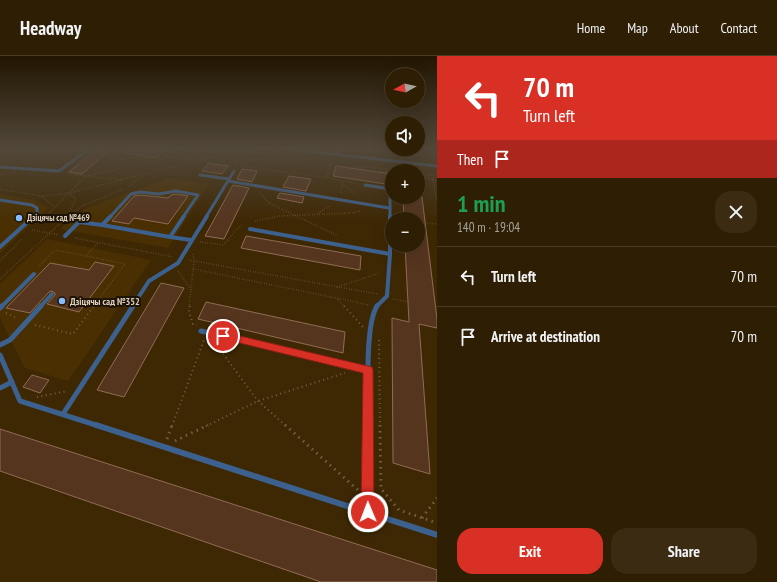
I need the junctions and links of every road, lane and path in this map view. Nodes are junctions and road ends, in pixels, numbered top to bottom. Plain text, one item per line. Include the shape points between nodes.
1 (59, 173) edge
2 (101, 173) edge
3 (153, 173) edge
4 (233, 173) edge
5 (287, 173) edge
6 (328, 174) joint
7 (334, 174) dead end
8 (425, 174) edge
9 (144, 175) junction
10 (200, 175) dead end
11 (432, 175) junction
12 (437, 175) edge
13 (86, 176) junction
14 (326, 178) junction
15 (425, 178) edge
16 (432, 179) junction
17 (125, 180) junction
18 (228, 180) junction
19 (437, 180) edge
20 (342, 182) junction
21 (255, 185) junction
22 (365, 185) joint
23 (0, 190) edge
24 (70, 193) junction
25 (41, 196) junction
26 (339, 199) junction
27 (0, 200) edge
28 (437, 202) edge
29 (55, 207) dead end
30 (389, 208) junction
31 (364, 210) dead end
32 (296, 215) junction
33 (66, 218) junction
34 (251, 222) dead end
35 (425, 223) dead end
36 (437, 224) edge
37 (102, 225) junction
38 (244, 225) dead end
39 (250, 229) dead end
40 (36, 231) dead end
41 (49, 233) junction
42 (65, 236) junction
43 (338, 236) dead end
44 (170, 237) junction
45 (191, 240) junction
46 (99, 242) junction
47 (0, 247) edge
48 (390, 254) junction
49 (86, 256) junction
50 (181, 258) junction
51 (194, 261) junction
52 (174, 265) junction
53 (193, 269) junction
54 (388, 270) junction
55 (34, 273) joint
56 (0, 279) edge
57 (336, 287) junction
58 (191, 290) junction
59 (394, 291) dead end
60 (52, 294) dead end
61 (387, 296) junction
62 (336, 298) junction
63 (394, 299) junction
64 (408, 302) dead end
65 (1, 307) edge
66 (376, 307) junction
67 (26, 323) junction
68 (201, 331) dead end
69 (207, 332) junction
70 (368, 333) junction
71 (379, 337) dead end
72 (379, 344) junction
73 (0, 345) edge
74 (0, 355) edge
75 (361, 368) junction
76 (368, 370) junction
77 (12, 382) junction
78 (0, 388) edge
79 (79, 389) junction
80 (258, 400) junction
81 (20, 401) junction
82 (64, 414) junction
83 (164, 446) junction
84 (368, 498) junction
85 (437, 498) edge
86 (368, 512) junction
87 (422, 518) junction
88 (437, 523) edge
89 (437, 535) edge

1 - 13 path
2 - 13 path
3 - 9 path
4 - 18 lane
5 - 14 path
6 - 7 path
6 - 14 path
8 - 11 path
9 - 17 path
9 - 33 path via 123,190 82,206
10 - 18 lane
11 - 12 path
11 - 16 path
13 - 17 path
13 - 24 path
14 - 20 path
15 - 16 path
16 - 19 path
16 - 28 path
17 - 24 path
18 - 21 lane
18 - 45 lane
20 - 22 path
20 - 26 path
21 - 26 lane
21 - 32 path via 269,203
22 - 30 lane via 388,190
23 - 25 path
24 - 25 path
24 - 33 path via 76,199
25 - 29 path
26 - 30 lane
27 - 47 lane via 37,208 37,213
30 - 48 lane
31 - 32 path via 352,213
32 - 34 path
32 - 43 path
33 - 41 path
35 - 36 path
37 - 42 lane via 79,222
37 - 44 lane
37 - 44 lane via 131,194 176,191 198,195
38 - 45 path via 237,227 230,240 223,246
39 - 48 lane
40 - 41 path
41 - 42 path
41 - 56 path
42 - 46 path
44 - 45 lane
45 - 50 lane
45 - 51 path
46 - 49 path
46 - 50 path
48 - 54 lane
49 - 55 path via 55,250
49 - 67 path via 126,264 73,334
50 - 52 lane
51 - 53 path
51 - 57 path
52 - 58 path
52 - 79 lane via 150,281
53 - 58 path
53 - 62 path
54 - 57 path
54 - 61 lane
55 - 65 lane
57 - 61 path
58 - 69 path via 189,312 193,324 205,328
59 - 63 path
60 - 67 lane
61 - 63 path
61 - 66 lane
62 - 66 path
62 - 70 path
63 - 64 path
63 - 66 path via 385,309
65 - 67 path
66 - 70 lane
67 - 73 lane via 10,340
68 - 69 lane
69 - 75 lane
69 - 80 path
69 - 83 path
70 - 72 path
70 - 76 lane
71 - 72 path
72 - 87 path via 381,489 399,510
74 - 77 lane
75 - 76 lane
75 - 80 path
76 - 84 lane
77 - 78 lane
77 - 81 lane
79 - 81 path
79 - 82 lane
80 - 83 path
80 - 84 path
81 - 82 lane
82 - 83 lane
83 - 86 lane
84 - 86 lane
85 - 87 path
86 - 89 lane
87 - 88 path

